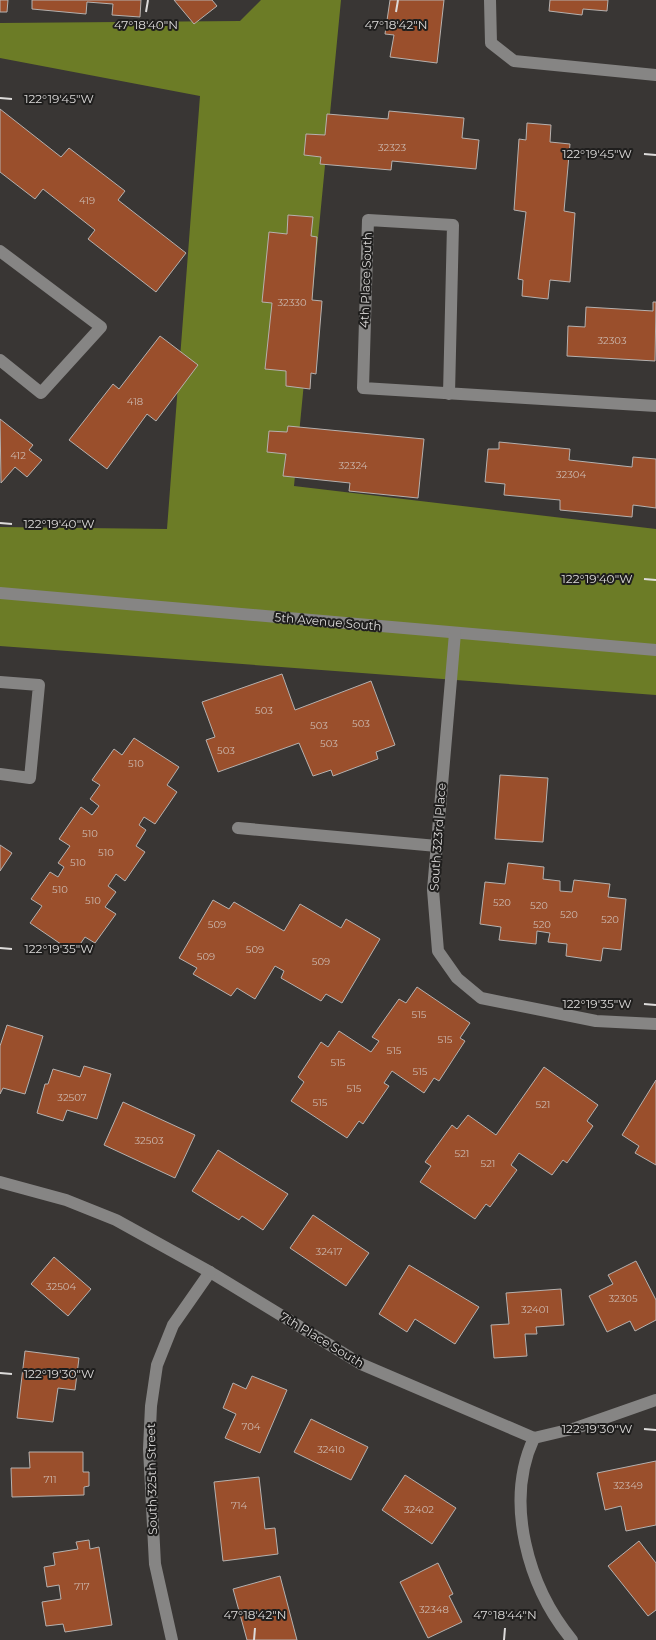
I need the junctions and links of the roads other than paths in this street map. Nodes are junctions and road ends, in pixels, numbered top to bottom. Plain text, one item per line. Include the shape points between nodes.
1 (490, 0) edge
2 (656, 75) edge
3 (0, 251) edge
4 (0, 360) edge
5 (449, 394) junction
6 (656, 406) edge
7 (0, 593) edge
8 (455, 633) junction
9 (656, 650) edge
10 (0, 682) edge
11 (0, 774) edge
12 (238, 828) dead end
13 (437, 846) junction
14 (656, 1024) edge
15 (0, 1182) edge
16 (210, 1272) junction
17 (656, 1400) edge
18 (534, 1438) junction
19 (172, 1640) edge
20 (572, 1640) edge

1 - 2 street via 491,43 514,61
3 - 4 street via 101,328 41,393
5 - 5 street, 4th Place South via 363,388 368,220 453,225
5 - 6 street, 4th Place South
7 - 8 street, 5th Avenue South
8 - 9 street, 5th Avenue South
8 - 13 street, South 323rd Place
10 - 11 street via 39,685 30,778
12 - 13 street
13 - 14 street, South 323rd Place via 433,890 438,951 457,978 481,998 596,1021
15 - 16 street, 7th Place South via 66,1200 116,1220
16 - 18 street, 7th Place South via 361,1364
16 - 19 street, South 325th Street via 173,1326 157,1365 151,1406 148,1449 155,1564
17 - 18 street via 576,1428
18 - 20 street via 521,1480 520,1510 524,1537 544,1598

